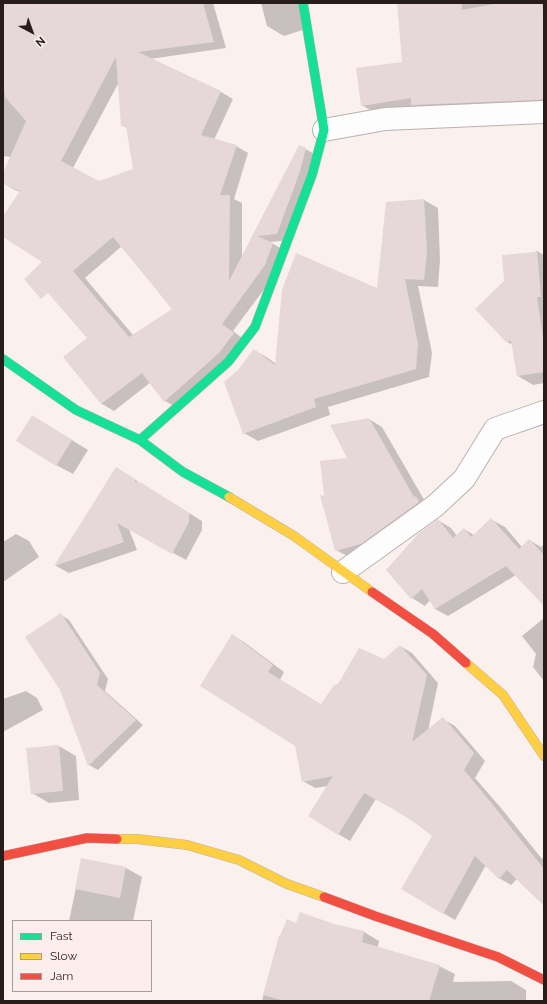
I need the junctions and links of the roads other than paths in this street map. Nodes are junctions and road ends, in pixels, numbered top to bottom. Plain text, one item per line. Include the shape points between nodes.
1 (304, 3) edge
2 (544, 112) edge
3 (324, 130) junction
4 (3, 359) edge
5 (544, 412) edge
6 (140, 440) junction
7 (343, 572) junction
8 (544, 756) edge
9 (3, 856) edge
10 (544, 980) edge

1 - 3 street
2 - 3 street via 385,119
3 - 6 street via 312,175 255,327 228,362
4 - 6 street via 76,410
5 - 7 street via 495,429 464,479 435,506
6 - 7 street via 183,472 294,536
7 - 8 street via 433,634 503,695
9 - 10 street via 87,838 137,839 188,845 239,860 287,884 375,916 498,957

